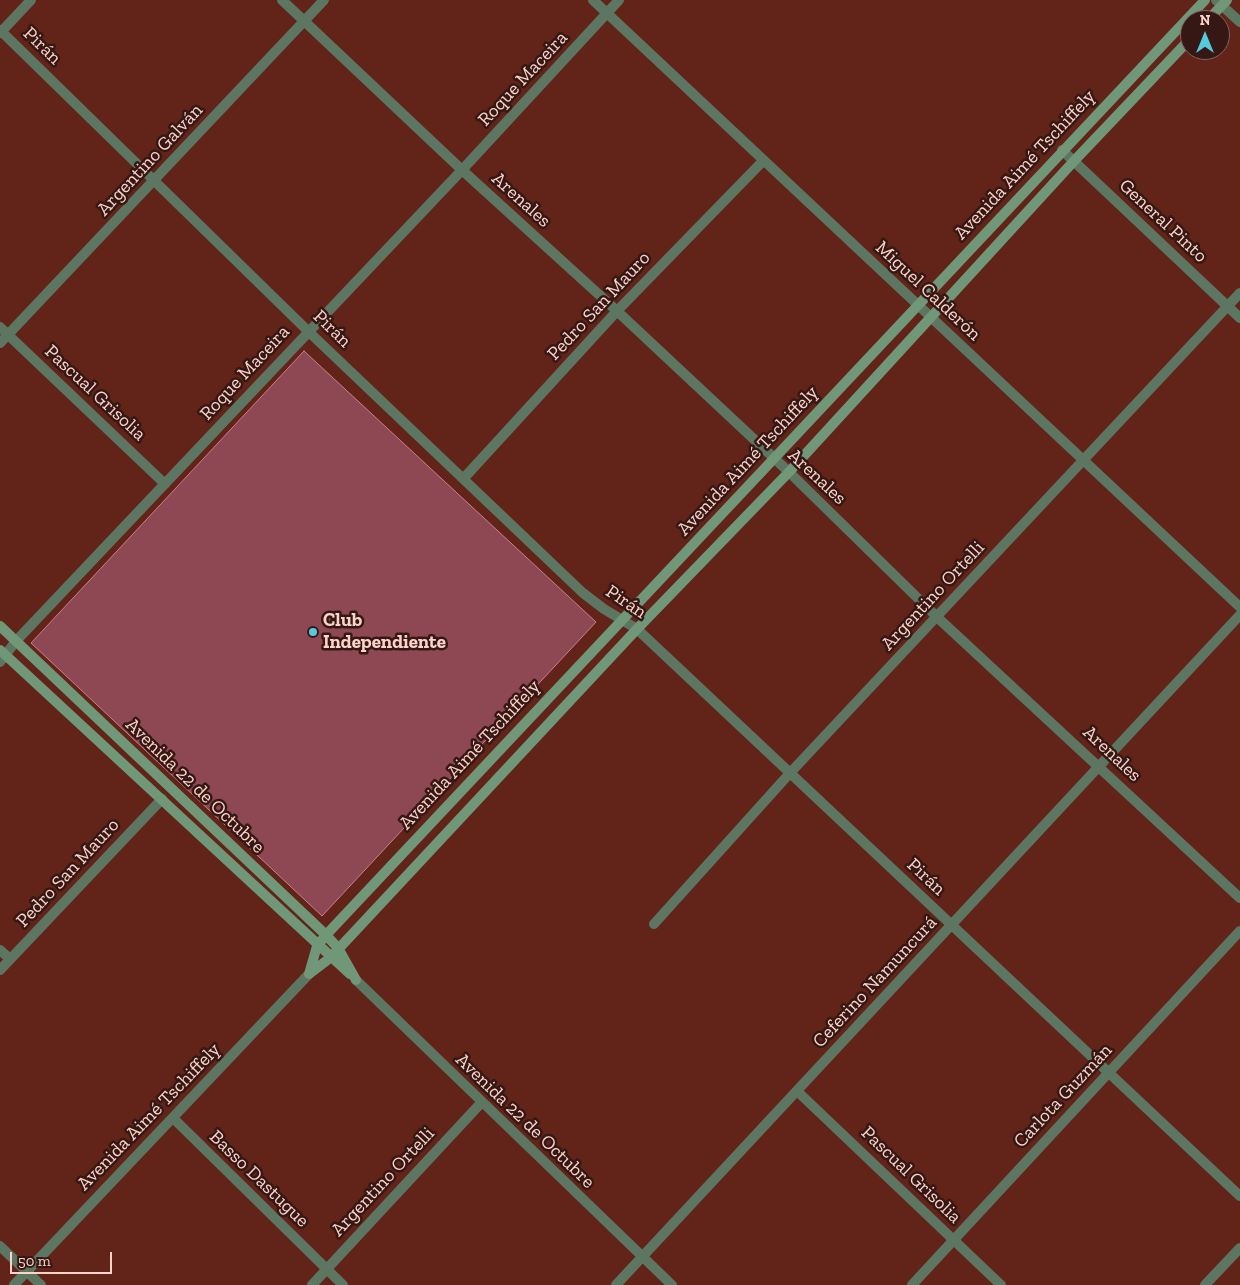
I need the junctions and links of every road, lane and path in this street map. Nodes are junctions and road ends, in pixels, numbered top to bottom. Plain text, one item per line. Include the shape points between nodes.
1 (30, 0) edge
2 (282, 0) edge
3 (324, 0) edge
4 (593, 0) edge
5 (619, 0) edge
6 (1204, 0) edge
7 (1222, 2) edge
8 (607, 13) junction
9 (304, 21) junction
10 (1240, 22) edge
11 (0, 31) edge
12 (1180, 50) edge
13 (1062, 150) junction
14 (763, 160) junction
15 (1074, 161) junction
16 (462, 170) junction
17 (155, 180) junction
18 (1240, 293) edge
19 (918, 305) junction
20 (1227, 306) junction
21 (617, 311) junction
22 (930, 316) junction
23 (1240, 318) edge
24 (4, 331) edge
25 (309, 332) junction
26 (0, 343) edge
27 (774, 460) junction
28 (1082, 460) junction
29 (788, 472) junction
30 (464, 478) junction
31 (165, 484) junction
32 (1240, 608) edge
33 (1240, 615) edge
34 (938, 618) junction
35 (620, 620) junction
36 (0, 626) edge
37 (637, 629) junction
38 (16, 641) junction
39 (2, 656) edge
40 (1100, 766) junction
41 (790, 773) junction
42 (162, 799) junction
43 (1240, 898) edge
44 (654, 924) dead end
45 (952, 925) junction
46 (1240, 931) edge
47 (326, 935) junction
48 (317, 946) junction
49 (338, 948) junction
50 (0, 950) edge
51 (330, 958) junction
52 (10, 959) junction
53 (0, 970) edge
54 (309, 974) junction
55 (356, 980) junction
56 (1109, 1072) junction
57 (797, 1091) junction
58 (480, 1103) junction
59 (173, 1118) junction
60 (1240, 1196) edge
61 (953, 1240) junction
62 (0, 1246) edge
63 (1240, 1248) edge
64 (643, 1257) junction
65 (326, 1269) junction
66 (26, 1271) junction
67 (14, 1285) edge
68 (41, 1285) edge
69 (312, 1285) edge
70 (344, 1285) edge
71 (616, 1285) edge
72 (672, 1285) edge
73 (912, 1285) edge
74 (1001, 1285) edge
75 (1205, 1285) edge

1 - 11 street
2 - 9 street, Arenales
3 - 9 street, Argentino Galván
4 - 8 street, Miguel Calderón
5 - 8 street, Roque Maceira
6 - 13 main road, Avenida Aimé Tschiffely
7 - 10 street
8 - 14 street, Miguel Calderón
8 - 16 street, Roque Maceira
9 - 16 street, Arenales
9 - 17 street, Argentino Galván
11 - 17 street, Pirán
12 - 15 main road, Avenida Aimé Tschiffely
13 - 15 street, General Pinto
13 - 19 main road, Avenida Aimé Tschiffely
14 - 19 street, Miguel Calderón
14 - 21 street, Pedro San Mauro
15 - 20 street, General Pinto
15 - 22 main road, Avenida Aimé Tschiffely
16 - 21 street, Arenales
16 - 25 street, Roque Maceira
17 - 24 street, Argentino Galván
17 - 25 street, Pirán
18 - 20 street, Argentino Ortelli
19 - 22 street, Miguel Calderón
19 - 27 main road, Avenida Aimé Tschiffely
20 - 23 street, General Pinto
20 - 28 street, Argentino Ortelli
21 - 27 street, Arenales
21 - 30 street, Pedro San Mauro
22 - 28 street, Miguel Calderón
22 - 29 main road, Avenida Aimé Tschiffely
24 - 26 street, Argentino Galván
24 - 31 street, Pascual Grisolia
25 - 30 street, Pirán
25 - 31 street, Roque Maceira
27 - 29 street, Arenales
27 - 35 main road, Avenida Aimé Tschiffely
28 - 32 street, Miguel Calderón
28 - 34 street, Argentino Ortelli
29 - 34 street, Arenales
29 - 37 main road, Avenida Aimé Tschiffely
30 - 35 street, Pirán via 583,593
31 - 38 street, Roque Maceira
33 - 40 street, Ceferino Namuncurá
34 - 40 street, Arenales
34 - 41 street, Argentino Ortelli
35 - 37 street, Pirán
35 - 47 main road, Avenida Aimé Tschiffely
36 - 38 main road, Avenida 22 de Octubre
37 - 41 street, Pirán
37 - 49 main road, Avenida Aimé Tschiffely
38 - 39 street, Roque Maceira
38 - 47 main road, Avenida 22 de Octubre
39 - 42 main road, Avenida 22 de Octubre
40 - 43 street, Arenales
40 - 45 street, Ceferino Namuncurá
41 - 44 street, Argentino Ortelli
41 - 45 street, Pirán
42 - 48 main road, Avenida 22 de Octubre
42 - 52 street, Pedro San Mauro
45 - 56 street, Pirán
45 - 57 street, Ceferino Namuncurá
46 - 56 street, Carlota Guzmán
47 - 48 main road, Avenida Aimé Tschiffely
47 - 49 main road, Avenida 22 de Octubre
48 - 51 main road, Avenida 22 de Octubre
48 - 54 main road
49 - 51 main road, Avenida Aimé Tschiffely
49 - 55 main road, Avenida 22 de Octubre
50 - 52 street
51 - 54 main road, Avenida Aimé Tschiffely
51 - 55 main road, Avenida 22 de Octubre
52 - 53 street, Pedro San Mauro
54 - 59 street, Avenida Aimé Tschiffely
55 - 58 street, Avenida 22 de Octubre
56 - 60 street, Pirán
56 - 61 street, Carlota Guzmán
57 - 61 street, Pascual Grisolia
57 - 64 street, Ceferino Namuncurá
58 - 64 street, Avenida 22 de Octubre
58 - 65 street, Argentino Ortelli
59 - 65 street, Basso Dastugue
59 - 66 street, Avenida Aimé Tschiffely
61 - 73 street, Carlota Guzmán
61 - 74 street, Pascual Grisolia
62 - 66 street
63 - 75 street
64 - 71 street, Ceferino Namuncurá
64 - 72 street, Avenida 22 de Octubre
65 - 69 street, Argentino Ortelli
65 - 70 street, Basso Dastugue
66 - 67 street, Avenida Aimé Tschiffely
66 - 68 street

